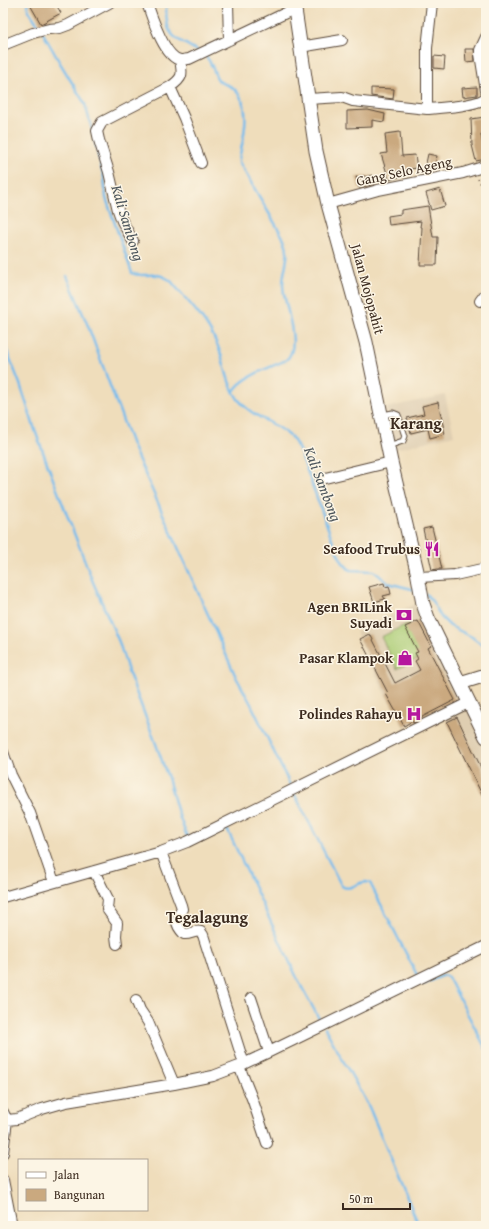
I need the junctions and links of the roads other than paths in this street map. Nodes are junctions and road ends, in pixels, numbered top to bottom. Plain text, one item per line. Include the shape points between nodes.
1 (109, 3) edge
2 (147, 3) edge
3 (228, 3) edge
4 (432, 3) edge
5 (294, 6) edge
6 (486, 37) edge
7 (229, 40) junction
8 (342, 40) dead end
9 (3, 45) edge
10 (300, 47) junction
11 (185, 59) junction
12 (170, 87) junction
13 (486, 91) edge
14 (486, 97) edge
15 (308, 99) junction
16 (427, 109) junction
17 (201, 163) dead end
18 (486, 166) edge
19 (328, 204) junction
20 (133, 241) dead end
21 (381, 415) junction
22 (387, 446) junction
23 (391, 462) junction
24 (321, 479) dead end
25 (486, 568) edge
26 (419, 579) junction
27 (486, 675) edge
28 (460, 683) junction
29 (470, 702) junction
30 (486, 738) edge
31 (3, 752) edge
32 (161, 852) junction
33 (94, 871) junction
34 (54, 882) junction
35 (3, 897) edge
36 (117, 944) dead end
37 (486, 946) edge
38 (251, 998) dead end
39 (136, 1000) dead end
40 (269, 1052) junction
41 (242, 1065) junction
42 (174, 1084) junction
43 (5, 1116) edge
44 (267, 1144) dead end
45 (3, 1153) edge
46 (3, 1180) edge
47 (12, 1226) edge

1 - 9 street via 68,25 33,33
2 - 11 street via 168,52 173,57
3 - 7 street
4 - 16 street via 427,48
5 - 7 street
5 - 10 street, Jalan Mojopahit
6 - 13 street via 480,54
7 - 11 street
8 - 10 street
10 - 15 street, Jalan Mojopahit
11 - 12 street via 181,78
12 - 17 street
12 - 20 street via 102,122 97,131 118,210
14 - 16 street via 476,103
15 - 16 street via 342,97 352,101
15 - 19 street, Jalan Mojopahit
18 - 19 street, Gang Selo Ageng
19 - 21 street, Jalan Mojopahit via 366,342
21 - 22 street, Jalan Mojopahit
21 - 22 lane via 398,415 405,436 403,441
22 - 23 street, Jalan Mojopahit
23 - 24 street
23 - 26 street, Jalan Mojopahit
25 - 26 street
26 - 28 street, Jalan Mojopahit via 428,618
27 - 28 street
28 - 29 street
29 - 30 street
29 - 32 street via 191,840
31 - 34 street via 30,813
32 - 33 street
32 - 41 street via 182,909 177,922 184,934 197,931 202,933
33 - 34 street
33 - 36 street via 107,897 106,909 117,922
34 - 35 street
37 - 40 street
38 - 40 street
39 - 42 street
40 - 41 street
41 - 42 street via 213,1076
41 - 44 street
42 - 43 street via 66,1102 17,1119
43 - 45 street
46 - 47 street

